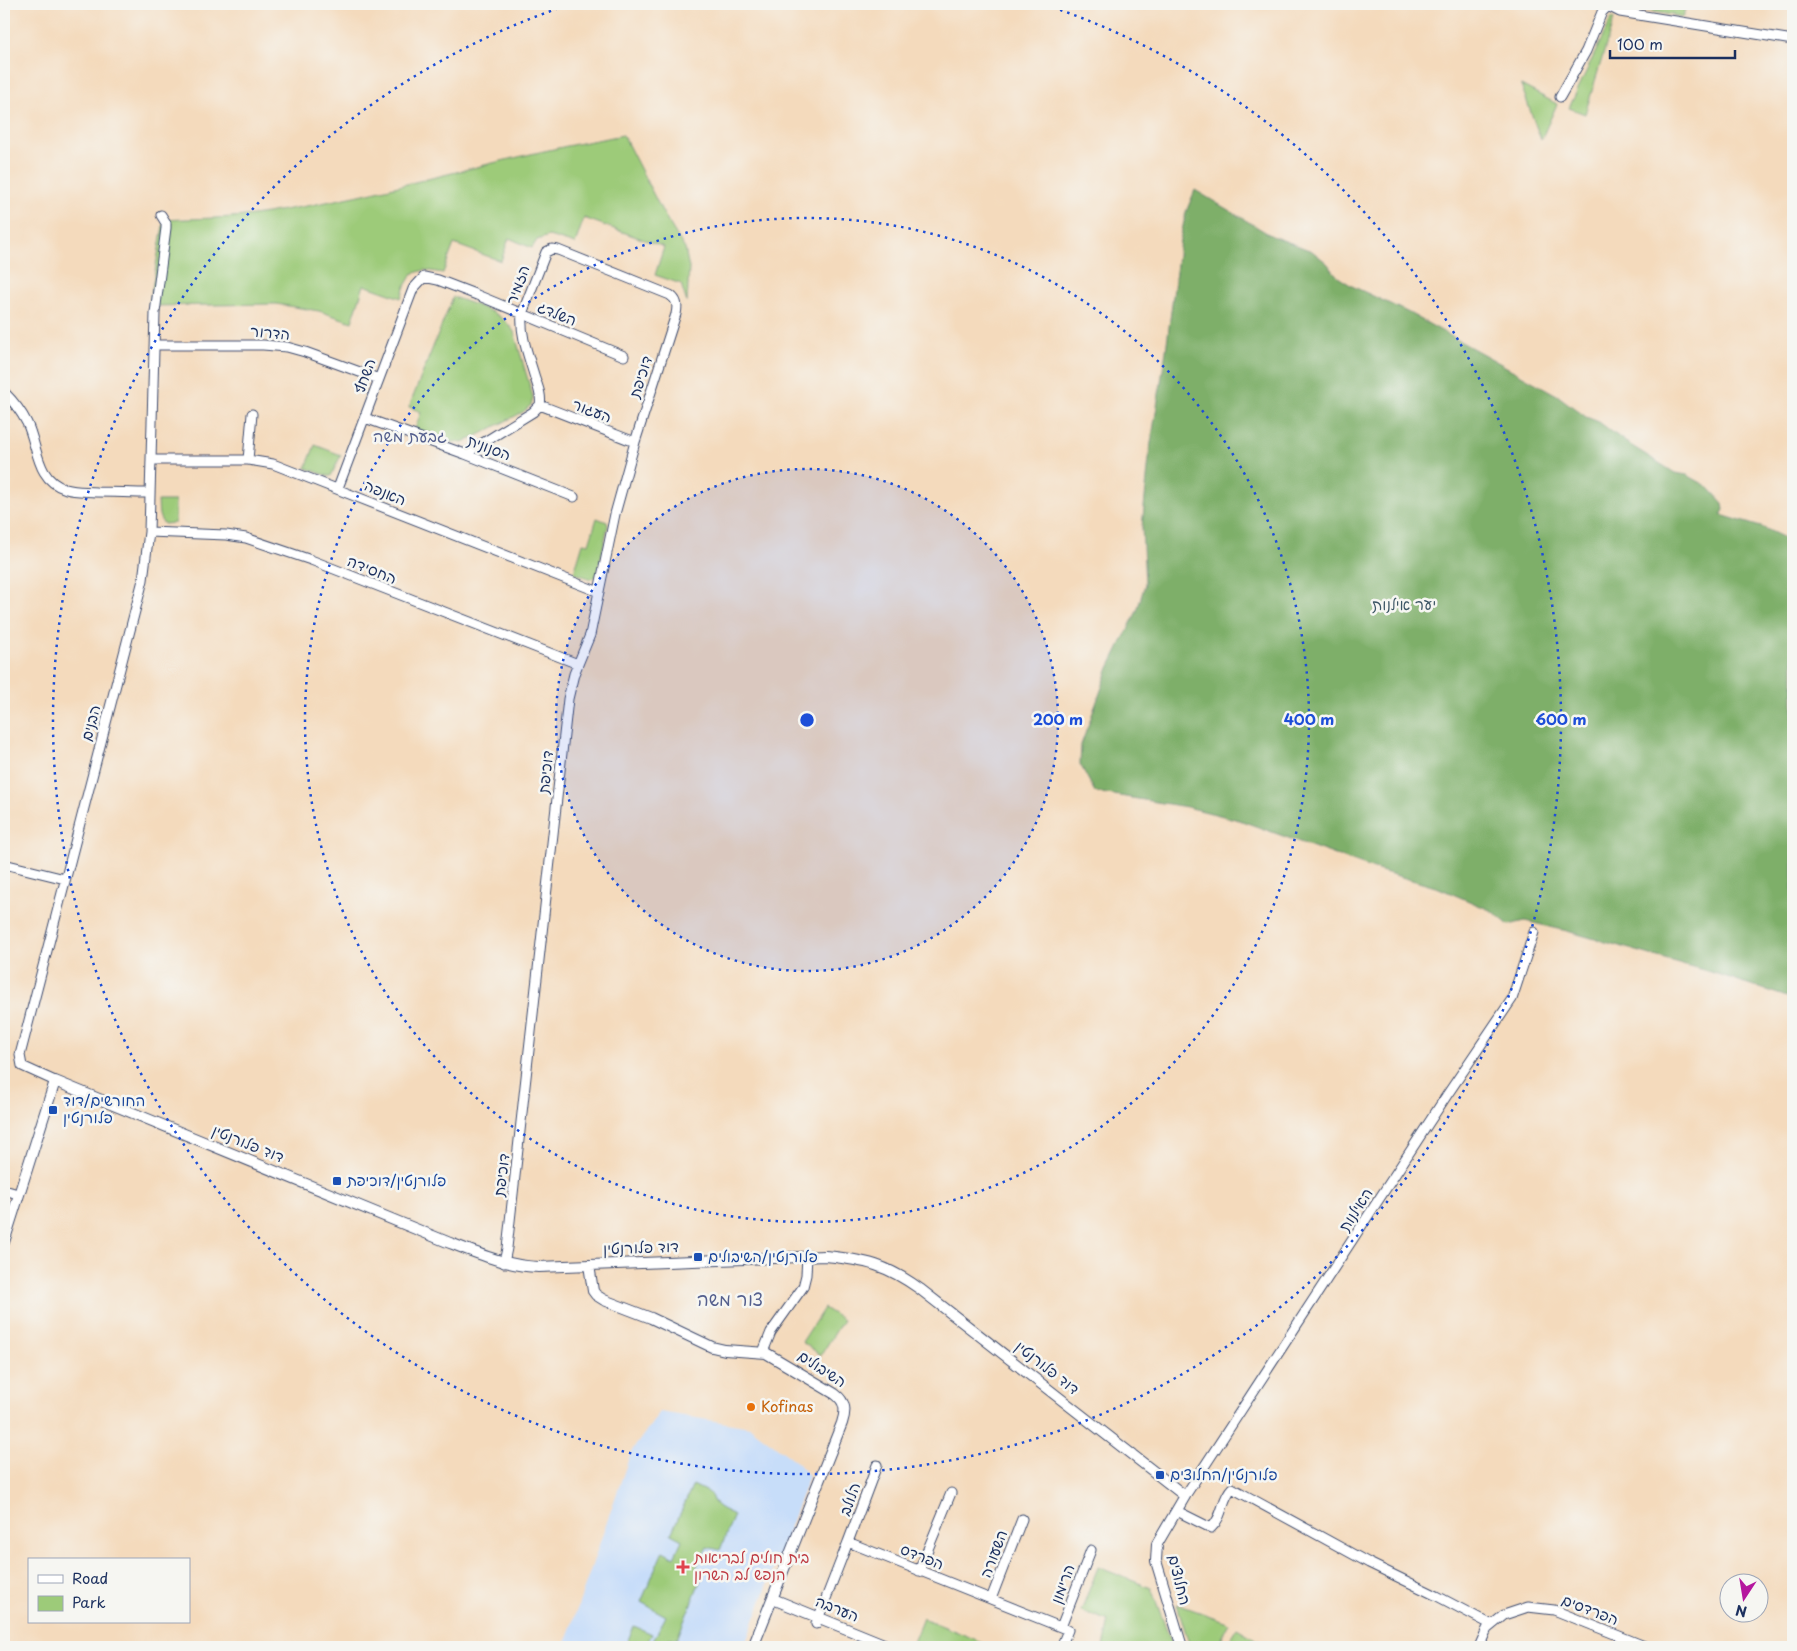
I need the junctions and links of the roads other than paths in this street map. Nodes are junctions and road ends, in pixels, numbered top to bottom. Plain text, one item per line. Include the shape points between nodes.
1 (1608, 5) edge
2 (1793, 40) edge
3 (1560, 97) dead end
4 (161, 215) dead end
5 (424, 277) joint
6 (675, 298) joint
7 (522, 314) junction
8 (154, 346) junction
9 (624, 356) dead end
10 (379, 379) junction
11 (4, 392) edge
12 (540, 405) junction
13 (252, 414) dead end
14 (364, 418) junction
15 (635, 442) junction
16 (465, 454) junction
17 (152, 460) junction
18 (248, 460) junction
19 (338, 488) junction
20 (150, 493) junction
21 (574, 497) dead end
22 (149, 532) junction
23 (599, 592) junction
24 (578, 664) junction
25 (4, 864) edge
26 (65, 879) junction
27 (1534, 932) dead end
28 (55, 1081) junction
29 (4, 1190) edge
30 (18, 1194) junction
31 (4, 1242) edge
32 (807, 1256) junction
33 (504, 1263) junction
34 (589, 1265) junction
35 (763, 1352) junction
36 (877, 1465) dead end
37 (951, 1493) dead end
38 (1185, 1496) junction
39 (1177, 1511) junction
40 (1022, 1519) dead end
41 (848, 1542) junction
42 (1091, 1550) dead end
43 (919, 1571) junction
44 (991, 1599) junction
45 (771, 1602) junction
46 (817, 1621) junction
47 (1492, 1625) junction
48 (1064, 1629) junction
49 (876, 1646) edge
50 (753, 1647) edge
51 (891, 1647) edge
52 (1061, 1647) edge
53 (1182, 1647) edge
54 (1479, 1647) edge
55 (1647, 1647) edge

1 - 2 street via 1620,12
1 - 3 street
4 - 8 street, הבנים via 166,228 156,296
5 - 7 street, השלדג
5 - 10 street, השחף via 413,289
6 - 7 street, הזמיר via 552,249 543,258
6 - 15 street, דוכיפת via 676,314
7 - 9 street, השלדג
7 - 12 street, הזמיר via 522,333 540,394
8 - 10 street, הדרור via 287,347
8 - 17 street, הבנים
10 - 14 street, השחף
11 - 20 street via 27,423 42,469 54,484 77,491
12 - 15 street, העגור
12 - 16 street
13 - 18 street
14 - 16 street, הסנונית
14 - 19 street, השחף
15 - 23 street, דוכיפת via 615,514
16 - 21 street, הסנונית
17 - 18 street, האנפה
17 - 20 street, הבנים
18 - 19 street, האנפה via 273,464
19 - 23 street, האנפה
20 - 22 street, הבנים
22 - 24 street, החסידה via 246,538
22 - 26 street, הבנים via 143,580
23 - 24 street, דוכיפת via 587,644
24 - 33 street, דוכיפת via 566,712
25 - 26 street
26 - 28 street, הבנים via 20,1055 22,1066
27 - 38 street, האילנות via 1512,999
28 - 30 street
28 - 33 street, דוד פלורנטין
29 - 30 street
30 - 31 street
32 - 34 street, דוד פלורנטין
32 - 35 street via 803,1287 771,1332
32 - 38 street, דוד פלורנטין via 871,1262 903,1276
33 - 34 street, דוד פלורנטין via 539,1267
34 - 35 street, השיבולים via 593,1290 604,1300 712,1347
35 - 45 street, השיבולים via 836,1394 844,1402 845,1411
36 - 41 street, הלולב
37 - 43 street
38 - 39 street, החלוצים
39 - 47 street via 1211,1528 1218,1522 1227,1493 1232,1488
39 - 53 street, החלוצים via 1157,1544 1156,1562
40 - 44 street, השעורה
41 - 43 street, הפרדס
41 - 46 street
42 - 48 street, הרימון
43 - 44 street, הפרדס
44 - 48 street, הפרדס
45 - 46 street, הערבה
45 - 50 street, השיבולים
46 - 49 street, הערבה
47 - 54 street, הפרדסים
47 - 55 street, הפרדסים via 1504,1615 1528,1607 1554,1610
48 - 52 street, הרימון
49 - 51 street, הערבה

